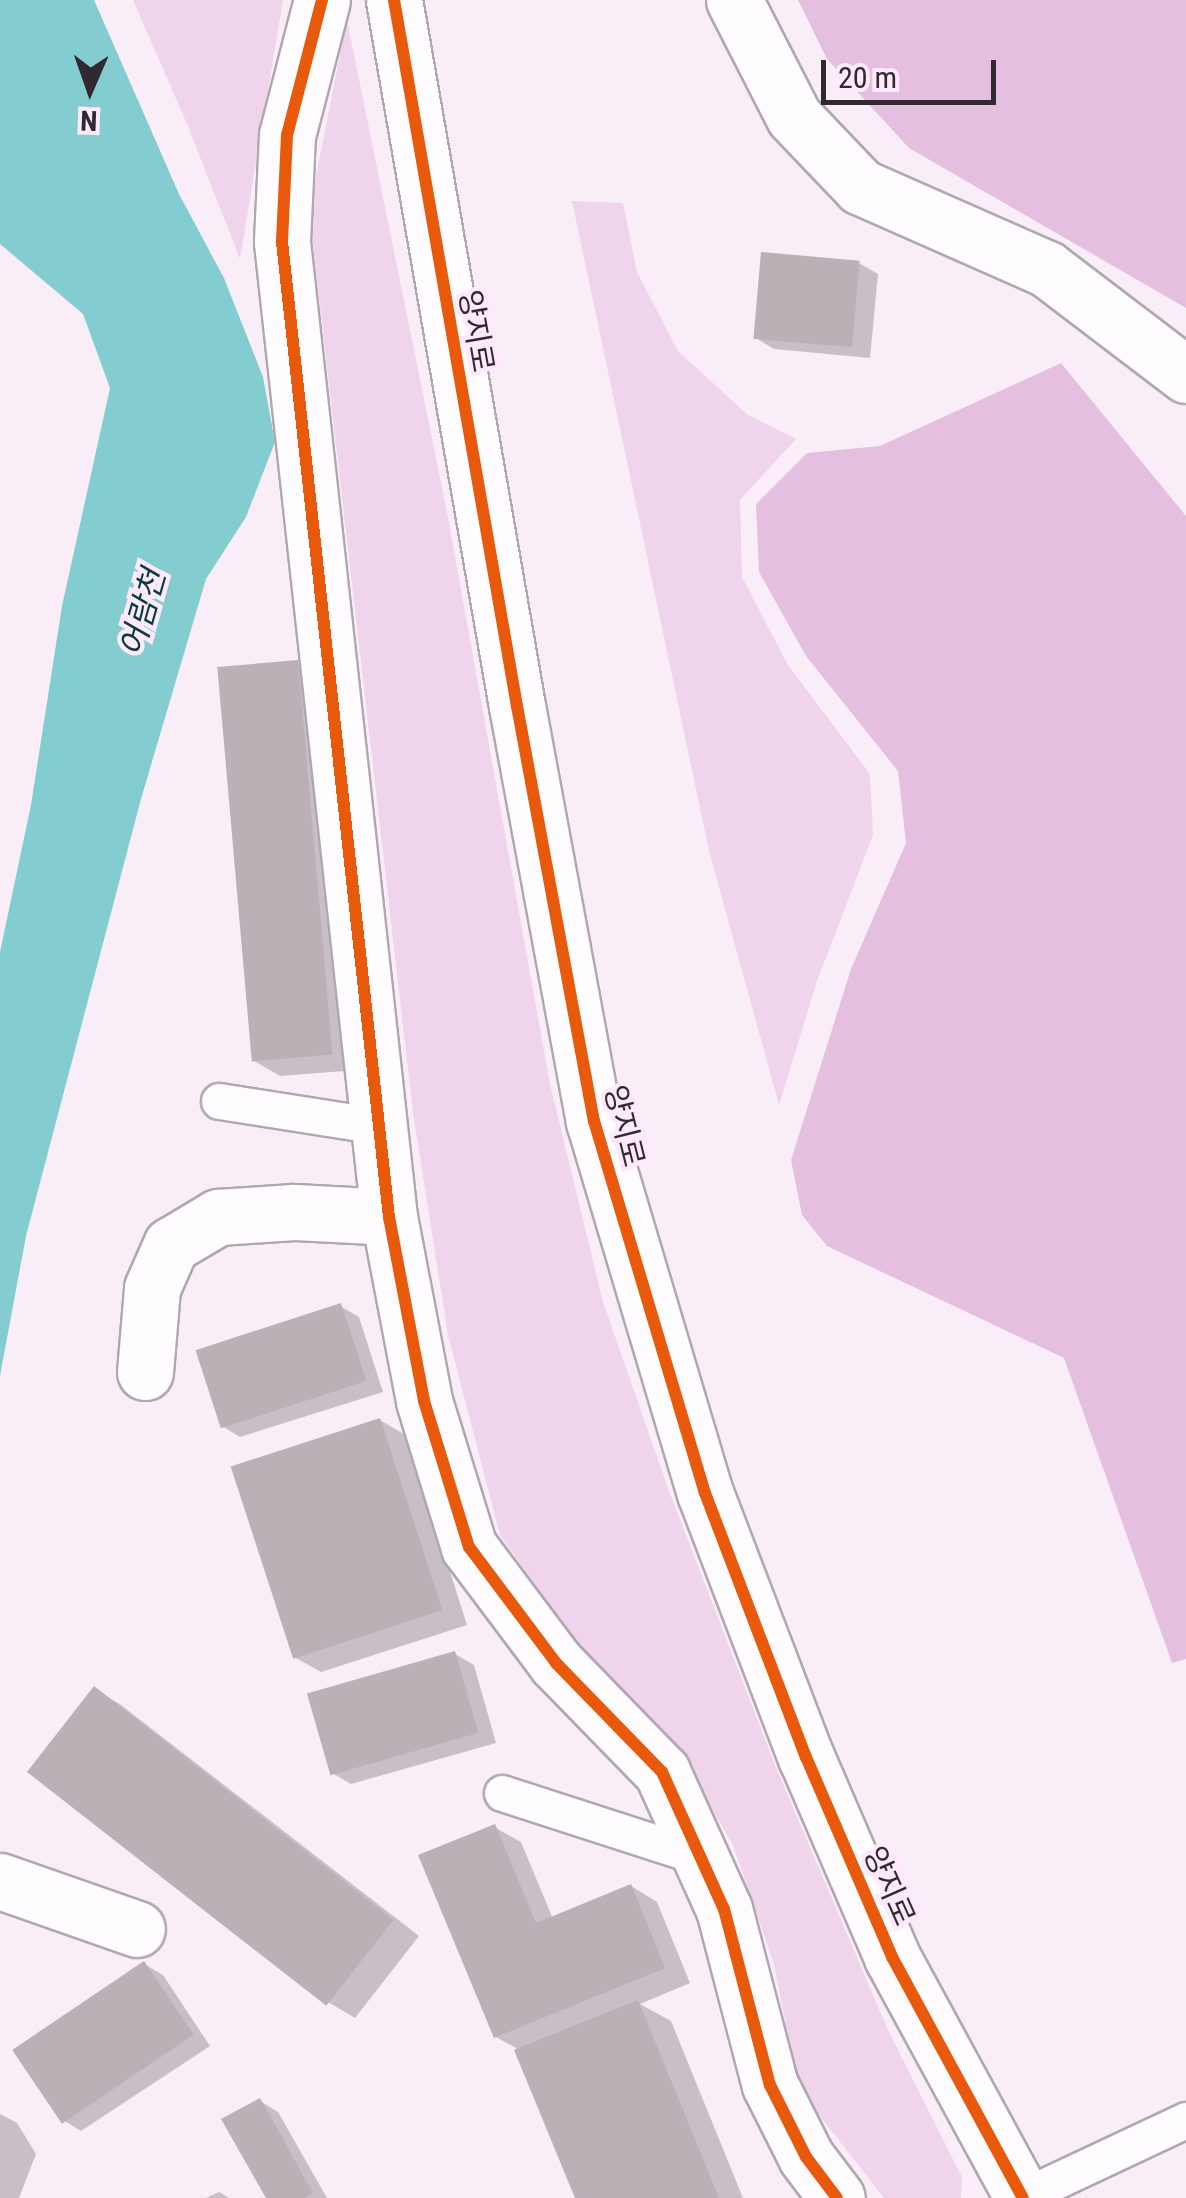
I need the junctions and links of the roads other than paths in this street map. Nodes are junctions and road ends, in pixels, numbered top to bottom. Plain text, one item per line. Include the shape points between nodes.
1 (322, 0) edge
2 (394, 0) edge
3 (734, 0) edge
4 (1186, 375) edge
5 (218, 1101) dead end
6 (379, 1126) junction
7 (389, 1217) junction
8 (146, 1372) dead end
9 (502, 1793) dead end
10 (700, 1857) junction
11 (0, 1881) edge
12 (138, 1929) dead end
13 (1186, 2120) edge
14 (836, 2198) edge
15 (1022, 2198) edge

1 - 6 street via 287,134 282,242
2 - 15 street, 양지로 via 594,1121 705,1493 806,1757 892,1956
3 - 4 street via 794,118 861,188 1046,269
5 - 6 lane
6 - 7 street
7 - 8 street via 218,1217 171,1245 152,1288
7 - 10 street via 424,1401 469,1548 556,1662 662,1772
9 - 10 lane
10 - 14 street via 724,1909 770,2085
11 - 12 street
13 - 15 lane

